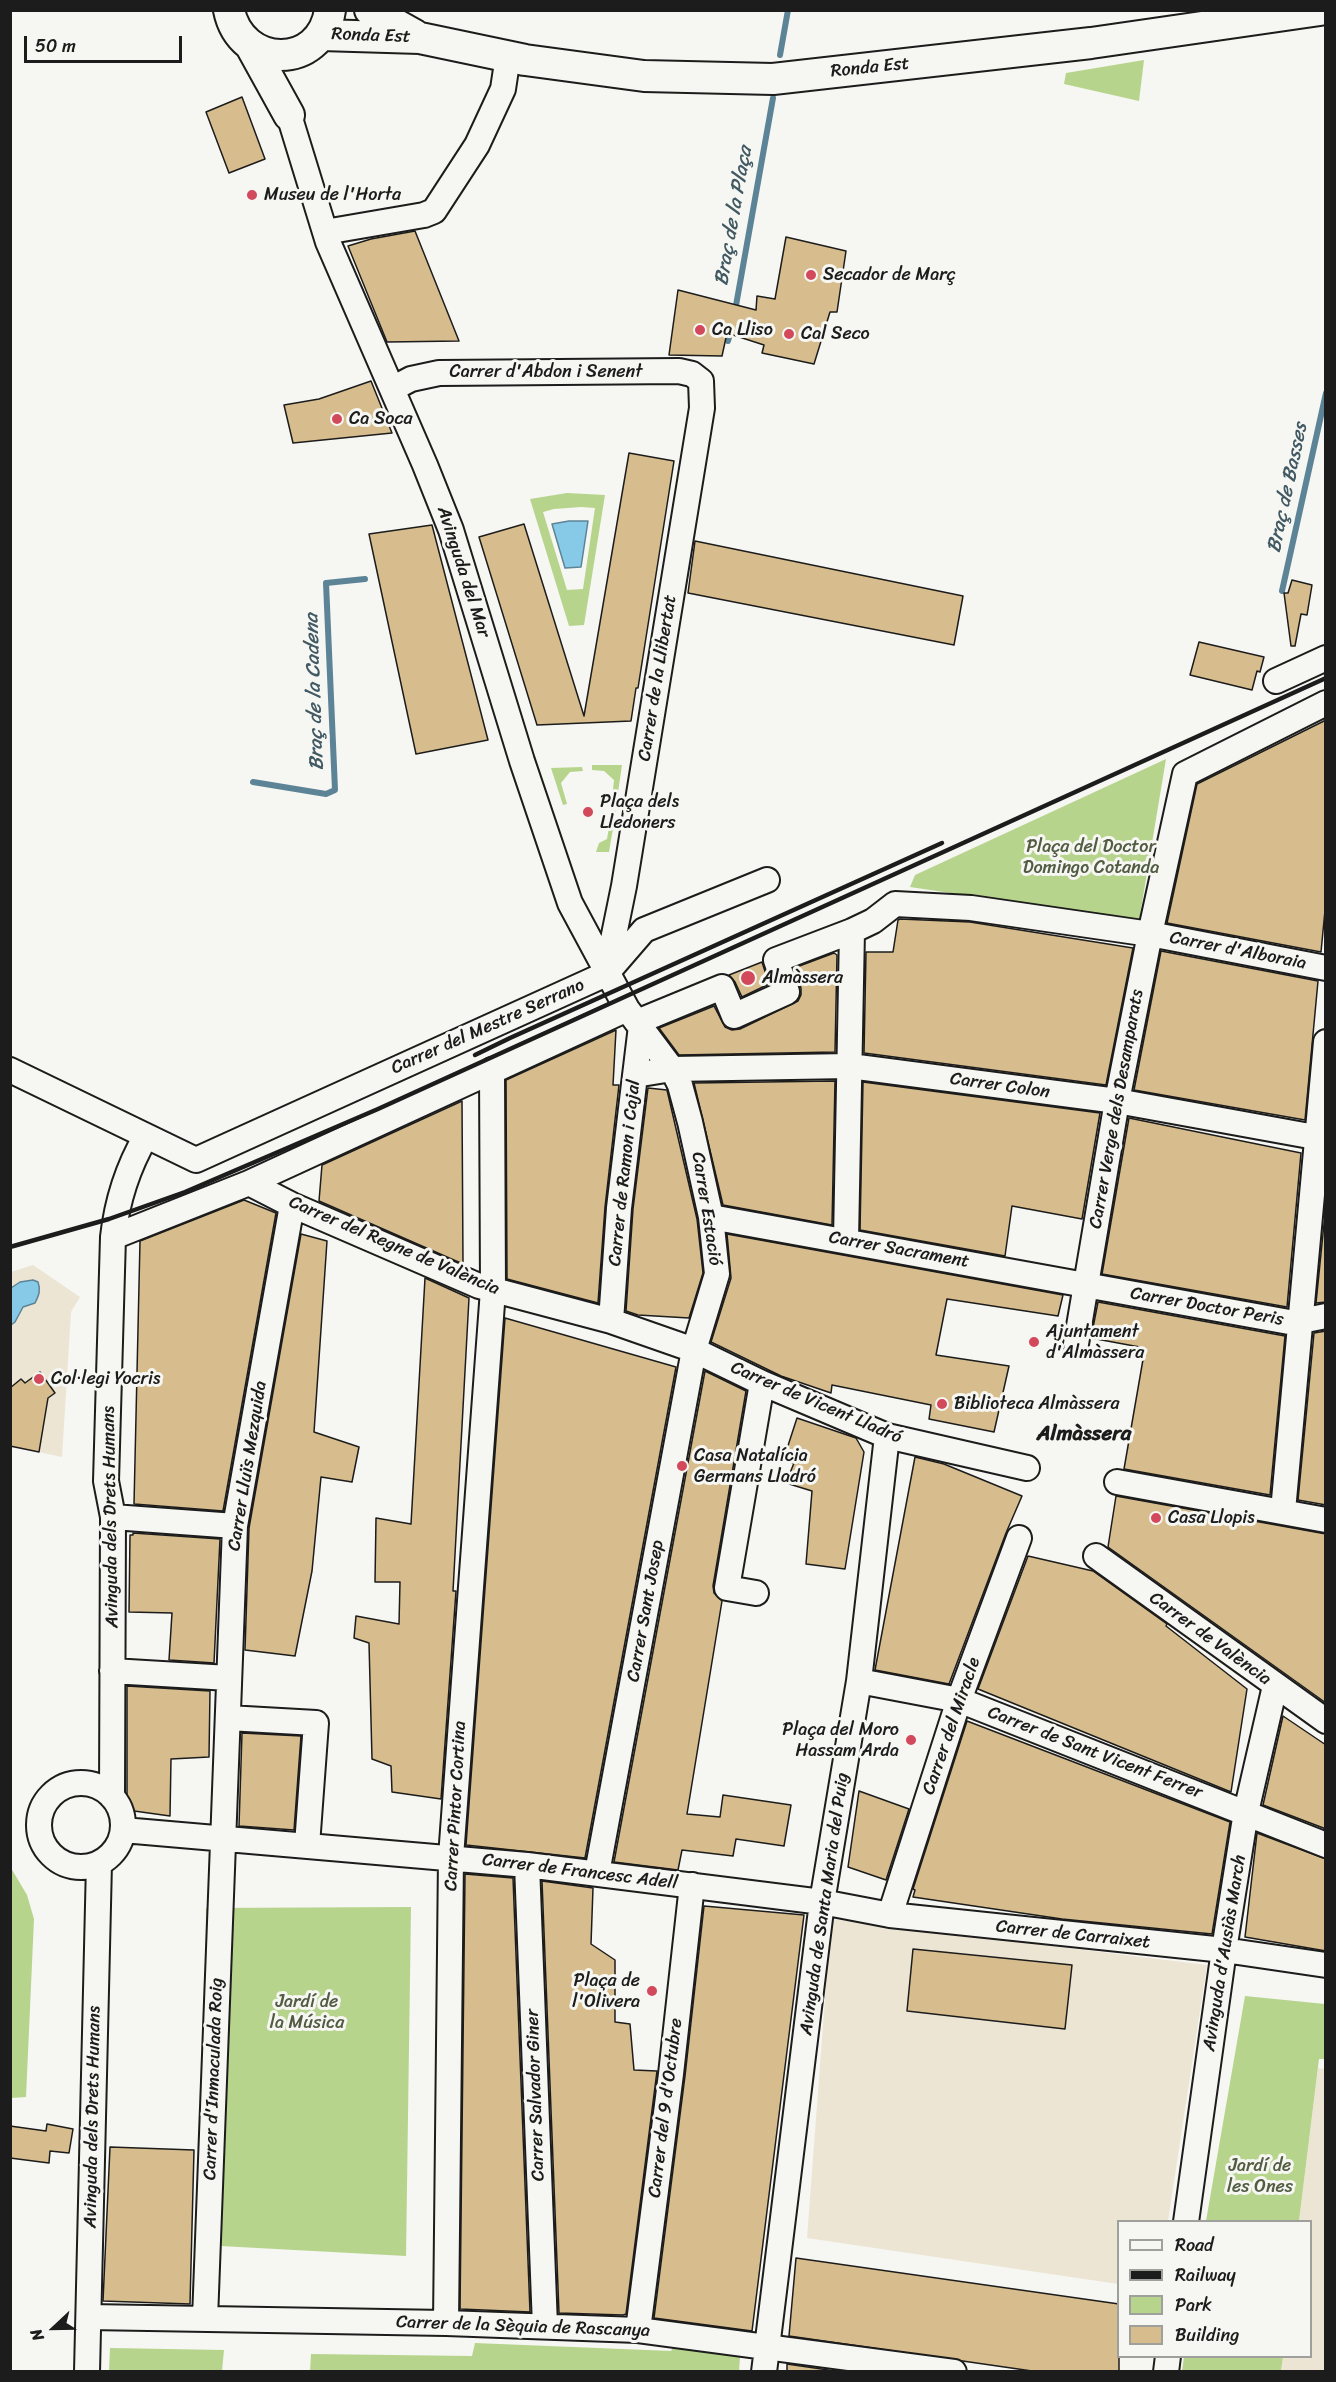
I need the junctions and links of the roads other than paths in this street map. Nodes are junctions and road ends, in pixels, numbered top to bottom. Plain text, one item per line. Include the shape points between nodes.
1 (229, 10) edge
2 (370, 10) edge
3 (1320, 10) edge
4 (316, 32) edge
5 (420, 38) junction
6 (252, 48) junction
7 (508, 56) junction
8 (289, 115) junction
9 (325, 232) junction
10 (701, 381) joint
11 (392, 389) junction
12 (1326, 658) edge
13 (1276, 681) dead end
14 (1326, 704) edge
15 (767, 880) dead end
16 (863, 926) junction
17 (1150, 934) junction
18 (1326, 968) edge
19 (606, 974) junction
20 (635, 1019) junction
21 (1326, 1042) edge
22 (850, 1066) junction
23 (672, 1069) junction
24 (10, 1070) edge
25 (492, 1070) junction
26 (635, 1075) junction
27 (1117, 1101) junction
28 (146, 1136) junction
29 (1322, 1138) edge
30 (249, 1183) junction
31 (292, 1205) junction
32 (711, 1217) junction
33 (113, 1237) junction
34 (846, 1240) junction
35 (1086, 1284) junction
36 (493, 1290) junction
37 (1326, 1316) edge
38 (610, 1321) junction
39 (1301, 1321) junction
40 (1076, 1344) dead end
41 (694, 1350) junction
42 (762, 1383) junction
43 (887, 1436) junction
44 (1027, 1468) dead end
45 (1116, 1482) dead end
46 (1283, 1511) junction
47 (113, 1517) junction
48 (1326, 1520) edge
49 (235, 1526) junction
50 (1019, 1538) dead end
51 (1096, 1556) dead end
52 (756, 1593) dead end
53 (112, 1671) junction
54 (229, 1678) junction
55 (859, 1682) junction
56 (1275, 1686) junction
57 (959, 1700) junction
58 (228, 1718) junction
59 (1326, 1721) edge
60 (112, 1797) junction
61 (1246, 1812) junction
62 (123, 1830) junction
63 (223, 1838) junction
64 (307, 1845) junction
65 (1326, 1845) edge
66 (451, 1857) junction
67 (99, 1863) junction
68 (526, 1865) junction
69 (597, 1873) junction
70 (692, 1885) junction
71 (822, 1902) junction
72 (890, 1915) junction
73 (1224, 1950) junction
74 (1326, 1965) edge
75 (1186, 2220) edge
76 (89, 2318) junction
77 (205, 2319) junction
78 (446, 2323) junction
79 (546, 2326) junction
80 (638, 2330) junction
81 (767, 2346) junction
82 (895, 2368) edge
83 (87, 2372) edge
84 (764, 2372) edge
85 (954, 2372) edge

1 - 6 main road, Avinguda del Mar via 232,24
2 - 5 main road, Ronda Est
3 - 7 main road, Ronda Est via 1091,43 773,79 644,76
4 - 5 main road, Ronda Est
4 - 6 main road, Ronda Est via 283,56
4 - 8 main road, Avinguda del Mar
5 - 7 main road, Ronda Est
6 - 8 main road, Avinguda del Mar
7 - 9 street via 503,89 477,145 434,211
8 - 9 street, Avinguda del Mar
9 - 11 street, Avinguda del Mar
10 - 11 street, Carrer d'Abdon i Senent via 679,371 440,373 424,375
10 - 19 street, Carrer de la Llibertat via 702,408 624,886
11 - 19 street, Avinguda del Mar via 451,530 570,903
12 - 13 street
14 - 17 street via 1185,774
15 - 19 street, Carrer del Mestre Serrano via 644,930
16 - 17 street via 895,904 971,908
16 - 20 street via 776,960 787,992 734,1016 722,987
16 - 22 street
17 - 18 street, Carrer d'Alboraia
17 - 27 street, Carrer Verge dels Desamparats
19 - 20 street, Avinguda del Mar
19 - 28 street, Carrer del Mestre Serrano via 196,1160
20 - 23 street
20 - 25 street
20 - 26 street, Carrer de Ramon i Cajal
21 - 29 street
22 - 23 street, Carrer Colon
22 - 27 street, Carrer Colon
22 - 34 street
23 - 26 street, Carrer Colon
23 - 32 street, Carrer Estació via 690,1122
24 - 28 street
25 - 30 street
25 - 36 street, Carrer Pintor Cortina
26 - 38 street, Carrer de Ramon i Cajal
27 - 29 street, Carrer Colon
27 - 35 street, Carrer Verge dels Desamparats
28 - 33 street, Avinguda dels Drets Humans via 123,1188
29 - 39 street
30 - 31 street, Carrer del Regne de València
30 - 33 street
31 - 36 street, Carrer del Regne de València
31 - 49 street, Carrer Lluïs Mezquida
32 - 34 street, Carrer Sacrament
32 - 41 street, Carrer Estació via 717,1274
33 - 47 street, Avinguda dels Drets Humans via 106,1481
34 - 35 street, Carrer Sacrament
35 - 39 street, Carrer Doctor Peris via 1300,1324
35 - 40 street, Carrer Verge dels Desamparats
36 - 38 street, Carrer del Regne de València
36 - 66 street, Carrer Pintor Cortina
37 - 39 street, Carrer Doctor Peris
38 - 41 street, Carrer de Vicent Lladró
39 - 46 street
41 - 42 street, Carrer de Vicent Lladró
41 - 69 street, Carrer Sant Josep
42 - 43 street, Carrer de Vicent Lladró
42 - 52 street via 727,1588
43 - 44 street, Carrer de Vicent Lladró
43 - 55 street, Avinguda de Santa Maria del Puig
45 - 46 street
46 - 48 street
47 - 49 street
47 - 53 street, Avinguda dels Drets Humans
49 - 54 street, Carrer Lluïs Mezquida
50 - 57 street, Carrer del Miracle
51 - 56 street, Carrer de València
53 - 54 street
53 - 60 street, Avinguda dels Drets Humans
54 - 58 street, Carrer Lluïs Mezquida
55 - 57 street, Carrer de Sant Vicent Ferrer
55 - 71 street, Avinguda de Santa Maria del Puig
56 - 59 street, Carrer de València
56 - 61 street, Avinguda d'Ausiàs March
57 - 61 street, Carrer de Sant Vicent Ferrer
57 - 72 street, Carrer del Miracle
58 - 63 street, Carrer Lluïs Mezquida
58 - 64 street via 316,1723
60 - 62 street
60 - 67 street via 101,1788 73,1784 50,1798 39,1824 41,1838 53,1855 71,1866
61 - 65 street, Carrer de Sant Vicent Ferrer
61 - 73 street, Avinguda d'Ausiàs March
62 - 63 street, Carrer de Francesc Adell
62 - 67 street via 115,1850
63 - 64 street, Carrer de Francesc Adell
63 - 77 street, Carrer d'Inmaculada Roig
64 - 66 street, Carrer de Francesc Adell
66 - 68 street, Carrer de Francesc Adell
66 - 78 street, Carrer Pintor Cortina
67 - 76 street, Avinguda dels Drets Humans
68 - 69 street, Carrer de Francesc Adell
68 - 79 street, Carrer Salvador Giner
69 - 70 street, Carrer de Francesc Adell
70 - 71 street, Carrer de Francesc Adell
70 - 80 street, Carrer del 9 d'Octubre
71 - 72 street, Carrer de Carraixet
71 - 81 street, Avinguda de Santa Maria del Puig
72 - 73 street, Carrer de Carraixet
73 - 74 street, Carrer de Carraixet
73 - 75 street, Avinguda d'Ausiàs March
76 - 77 street, Carrer de la Sèquia de Rascanya
76 - 83 street, Avinguda dels Drets Humans
77 - 78 street, Carrer de la Sèquia de Rascanya
78 - 79 street, Carrer de la Sèquia de Rascanya
79 - 80 street, Carrer de la Sèquia de Rascanya
80 - 81 street, Carrer de la Sèquia de Rascanya
81 - 82 street, Carrer de la Sèquia de Rascanya
81 - 84 street, Avinguda de Santa Maria del Puig
82 - 85 street, Carrer de la Sèquia de Rascanya

